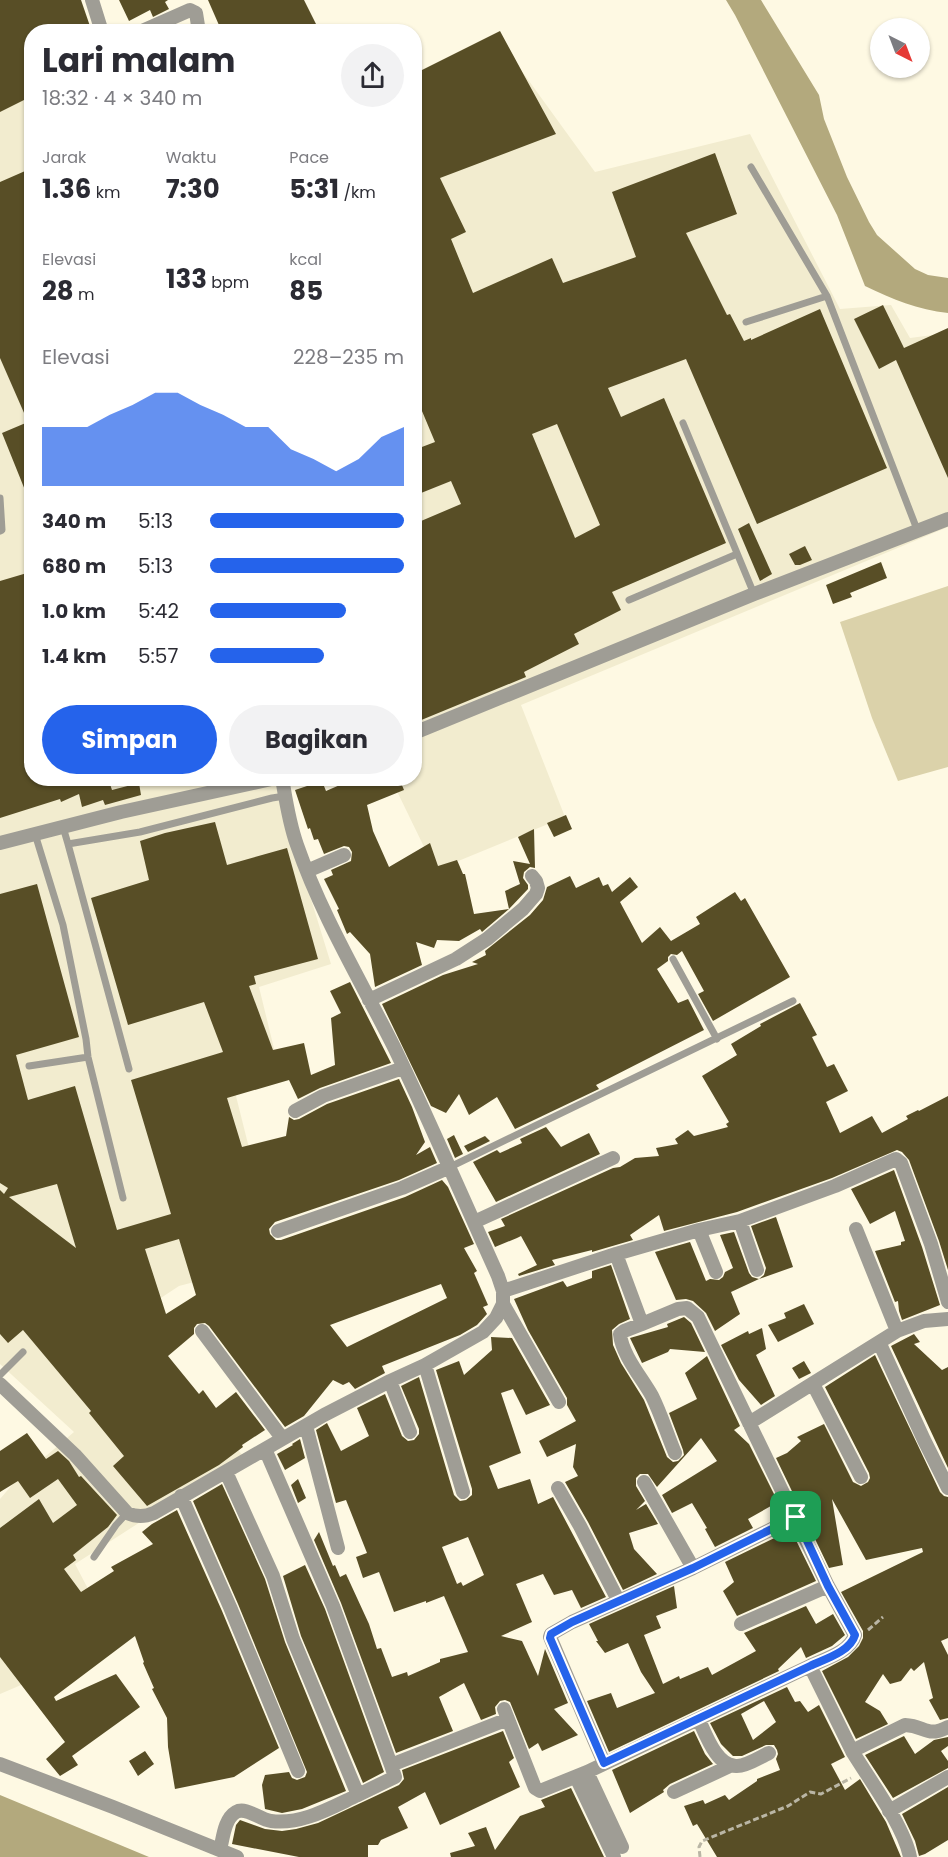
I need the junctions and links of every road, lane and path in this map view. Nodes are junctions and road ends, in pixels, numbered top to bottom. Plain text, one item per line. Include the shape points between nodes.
1 (92, 0) edge
2 (100, 24) edge
3 (158, 24) edge
4 (198, 24) edge
5 (752, 166) dead end
6 (827, 296) junction
7 (746, 322) dead end
8 (683, 423) dead end
9 (0, 498) edge
10 (948, 519) edge
11 (0, 531) edge
12 (918, 532) junction
13 (737, 554) junction
14 (754, 594) junction
15 (629, 600) dead end
16 (422, 730) edge
17 (240, 786) edge
18 (283, 786) edge
19 (285, 796) junction
20 (63, 827) junction
21 (35, 834) junction
22 (0, 843) edge
23 (68, 844) junction
24 (344, 855) dead end
25 (307, 871) junction
26 (532, 876) dead end
27 (673, 958) dead end
28 (369, 1000) junction
29 (793, 1001) dead end
30 (717, 1039) junction
31 (88, 1057) junction
32 (29, 1066) dead end
33 (403, 1068) junction
34 (129, 1069) dead end
35 (295, 1111) dead end
36 (613, 1158) dead end
37 (450, 1167) junction
38 (123, 1198) dead end
39 (740, 1221) junction
40 (474, 1222) junction
41 (856, 1229) dead end
42 (699, 1230) junction
43 (278, 1231) dead end
44 (616, 1254) junction
45 (757, 1270) dead end
46 (716, 1272) dead end
47 (503, 1297) junction
48 (948, 1302) edge
49 (948, 1319) edge
50 (642, 1324) junction
51 (202, 1331) dead end
52 (897, 1331) junction
53 (879, 1342) junction
54 (23, 1352) dead end
55 (425, 1365) junction
56 (0, 1374) edge
57 (390, 1381) junction
58 (0, 1384) edge
59 (813, 1384) junction
60 (560, 1402) dead end
61 (749, 1423) junction
62 (306, 1426) junction
63 (410, 1431) dead end
64 (282, 1438) junction
65 (265, 1449) junction
66 (675, 1453) dead end
67 (226, 1472) junction
68 (861, 1477) dead end
69 (644, 1482) dead end
70 (558, 1488) dead end
71 (948, 1488) edge
72 (463, 1492) dead end
73 (181, 1496) junction
74 (127, 1513) junction
75 (796, 1517) junction
76 (338, 1548) dead end
77 (94, 1557) dead end
78 (693, 1568) junction
79 (828, 1586) junction
80 (618, 1600) junction
81 (883, 1617) dead end
82 (741, 1624) dead end
83 (855, 1635) junction
84 (810, 1666) junction
85 (699, 1720) junction
86 (948, 1727) edge
87 (852, 1751) junction
88 (769, 1753) dead end
89 (604, 1763) junction
90 (0, 1764) edge
91 (391, 1765) junction
92 (732, 1765) junction
93 (864, 1770) junction
94 (298, 1771) dead end
95 (581, 1774) junction
96 (948, 1777) edge
97 (674, 1792) dead end
98 (358, 1794) junction
99 (890, 1811) junction
100 (220, 1850) junction
101 (618, 1852) edge
102 (237, 1857) edge
103 (700, 1857) edge
104 (910, 1857) edge

1 - 2 street
3 - 4 street via 190,10 196,13
5 - 6 lane
6 - 7 lane
6 - 12 lane
8 - 13 lane
9 - 11 lane
10 - 12 street
12 - 14 street
13 - 14 lane
13 - 15 lane
14 - 16 street
17 - 20 street
18 - 19 street
19 - 23 lane via 140,832
19 - 25 street
20 - 21 street
20 - 23 lane
21 - 22 street
21 - 31 lane via 63,925
23 - 34 lane
24 - 25 street
25 - 28 street
26 - 28 street via 538,888 536,894 487,939 456,959
27 - 30 lane
28 - 33 street
29 - 30 lane
30 - 37 lane
31 - 32 lane
31 - 38 lane
33 - 35 street via 323,1096
33 - 37 street
36 - 40 street
37 - 40 street
37 - 43 street
39 - 42 street
39 - 45 street
39 - 48 street via 899,1160
40 - 47 street
41 - 52 street
42 - 44 street
42 - 46 street
44 - 47 street
44 - 50 street
47 - 55 street via 496,1318 483,1332
47 - 60 street
49 - 52 street via 924,1321
50 - 61 street via 678,1309 693,1312
50 - 66 street via 624,1331 620,1339 653,1398
51 - 64 street
52 - 53 street
53 - 59 street
53 - 71 street
54 - 56 lane
55 - 57 street
55 - 72 street
57 - 62 street
57 - 63 street
58 - 74 street via 75,1455
59 - 61 street
59 - 68 street
61 - 75 street
62 - 64 street
62 - 76 street
64 - 65 street
65 - 67 street
65 - 91 street via 333,1606
67 - 73 street
67 - 98 street via 273,1576 293,1639
69 - 78 street
70 - 80 street
73 - 74 street via 149,1515 136,1517
73 - 94 street
74 - 77 lane
75 - 78 street
75 - 79 street
78 - 80 street
79 - 82 street
79 - 83 street
80 - 89 street via 554,1632 550,1638
81 - 83 path
83 - 84 street via 851,1644
84 - 85 street
84 - 87 street
85 - 89 street
85 - 92 street via 715,1753
86 - 87 street via 932,1733 905,1725
87 - 93 street
88 - 92 street via 740,1766
89 - 95 street
90 - 100 street
91 - 95 street via 506,1714 538,1791
91 - 98 street via 395,1777
92 - 97 street
93 - 99 street
93 - 103 path via 821,1794 810,1792 788,1806 702,1841
95 - 101 street
96 - 99 street
98 - 100 street via 298,1820 270,1821 238,1811 228,1822
99 - 104 street
100 - 102 street

